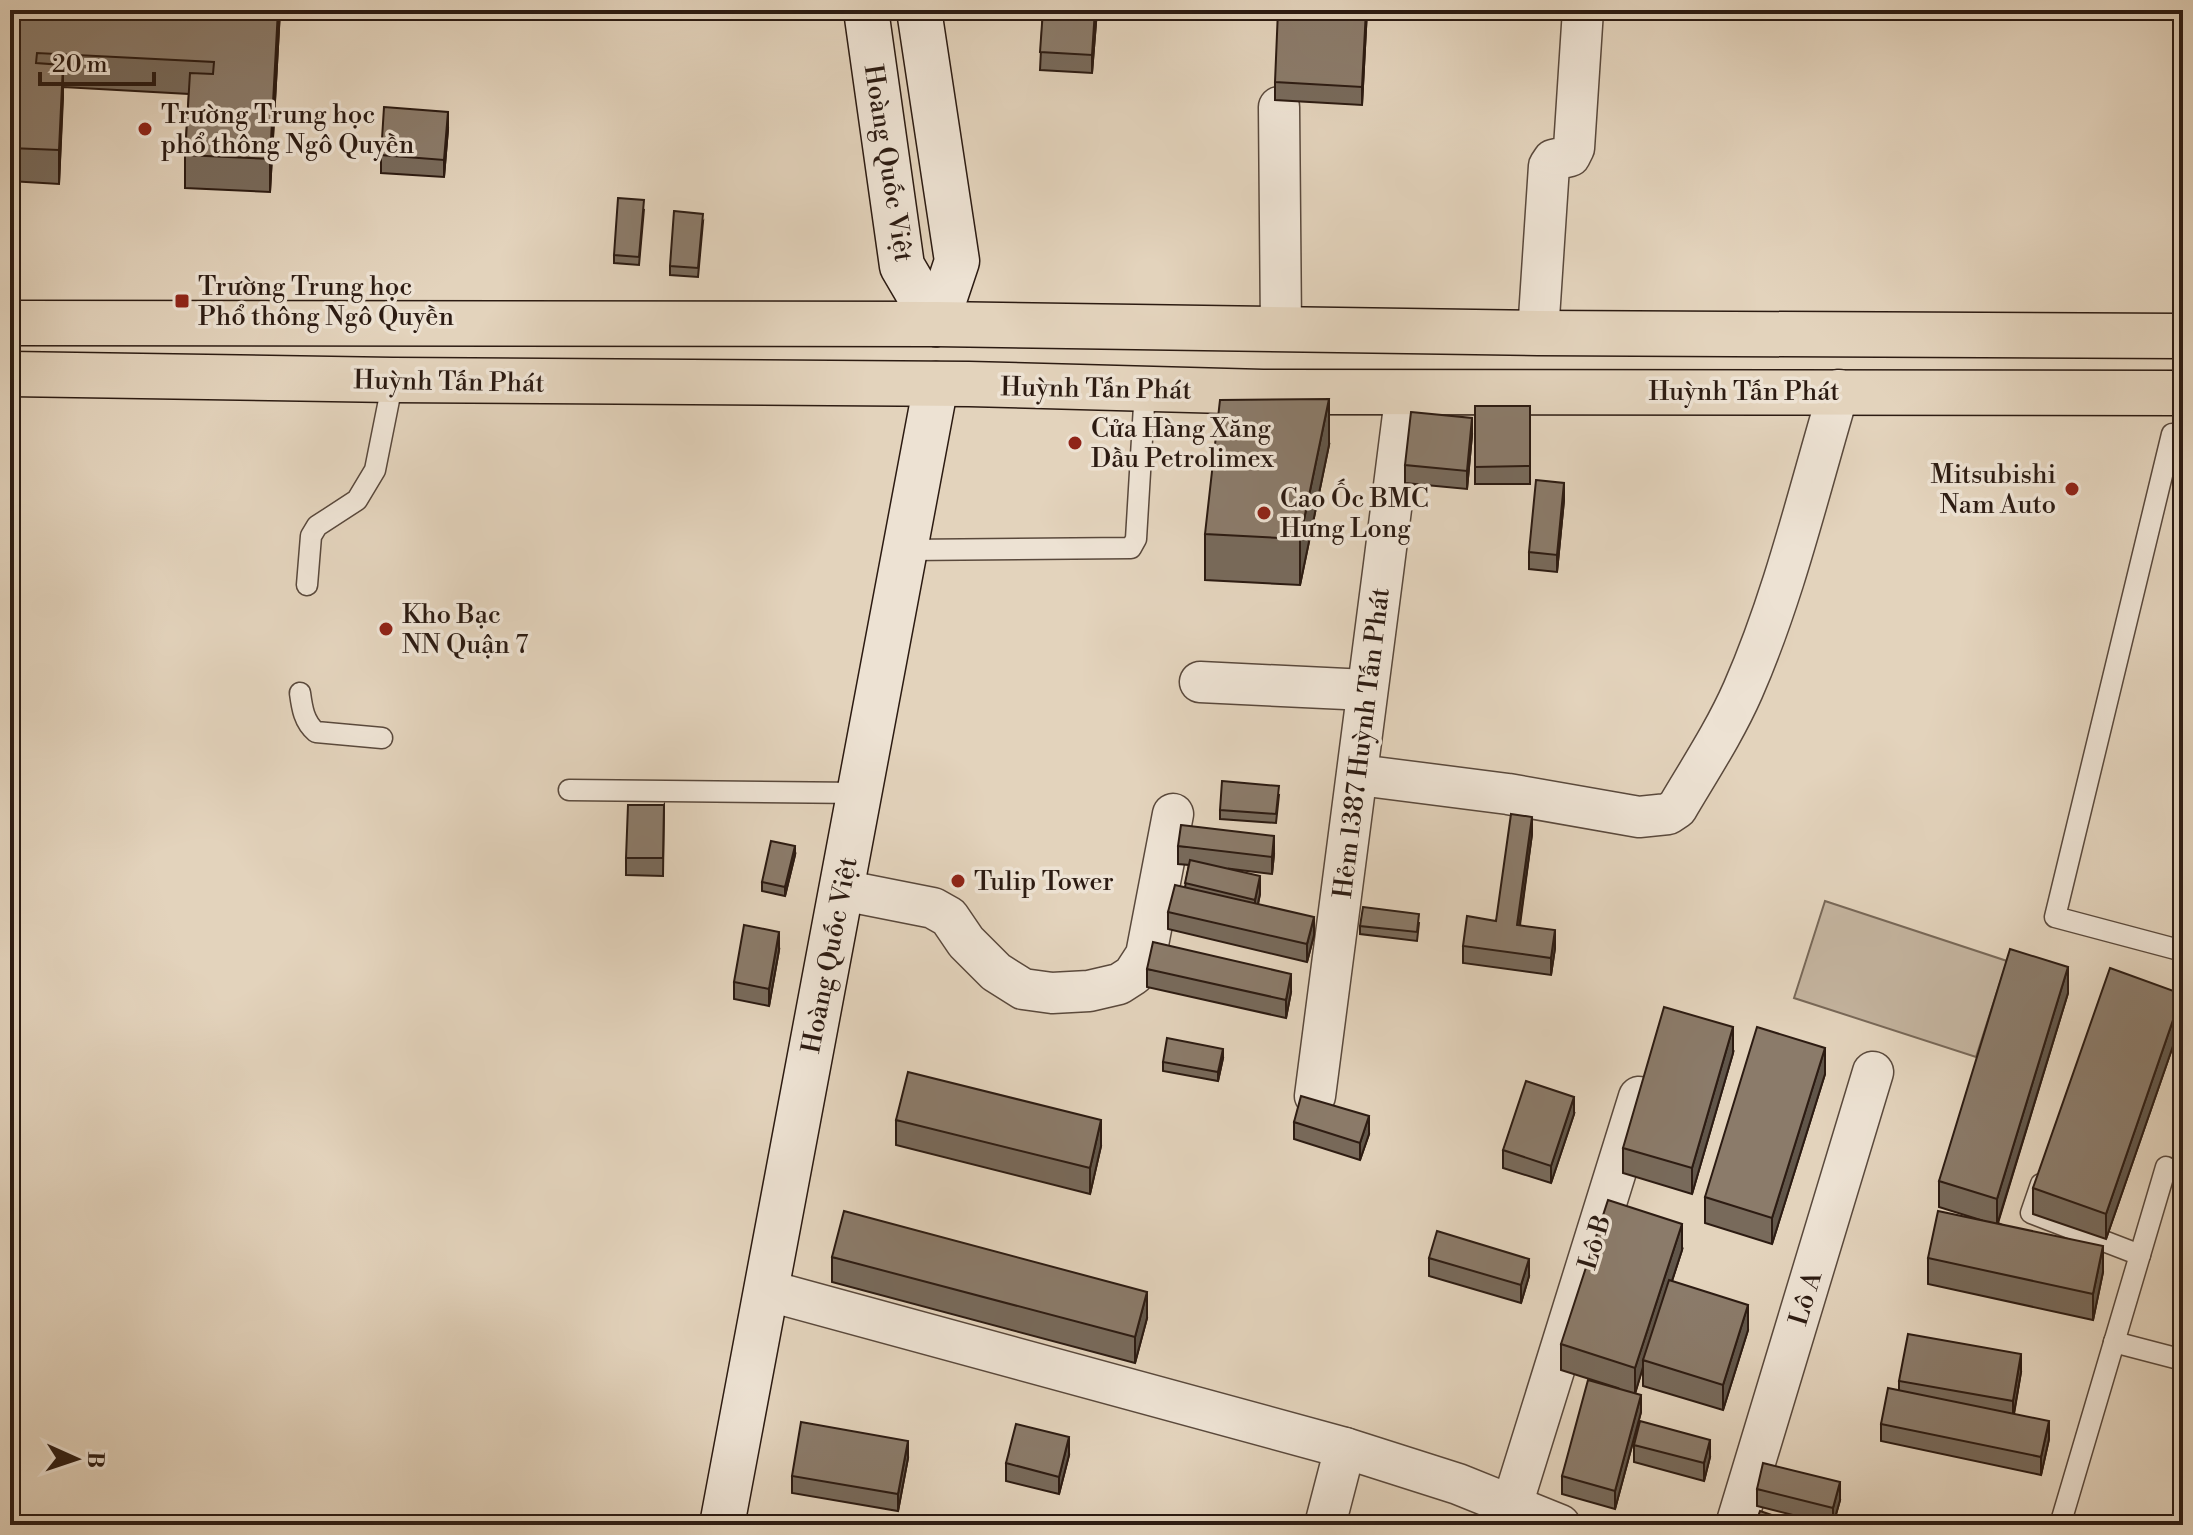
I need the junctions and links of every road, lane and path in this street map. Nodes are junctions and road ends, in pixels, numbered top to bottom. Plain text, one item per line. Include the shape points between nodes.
1 (866, 10) edge
2 (919, 10) edge
3 (1583, 10) edge
4 (1279, 107) dead end
5 (10, 323) edge
6 (936, 324) junction
7 (1281, 329) junction
8 (1538, 333) junction
9 (1735, 334) junction
10 (2183, 336) edge
11 (10, 374) edge
12 (393, 380) junction
13 (936, 384) junction
14 (1145, 389) junction
15 (1839, 390) junction
16 (1406, 391) junction
17 (1734, 391) junction
18 (2179, 418) edge
19 (906, 550) junction
20 (307, 585) dead end
21 (1200, 682) dead end
22 (1367, 690) junction
23 (300, 693) dead end
24 (382, 738) dead end
25 (1359, 775) junction
26 (569, 790) dead end
27 (860, 793) junction
28 (1173, 814) dead end
29 (842, 890) junction
30 (2183, 951) edge
31 (1647, 1070) edge
32 (1873, 1072) dead end
33 (1315, 1096) edge
34 (2166, 1167) dead end
35 (2047, 1169) edge
36 (2140, 1255) junction
37 (766, 1290) junction
38 (2114, 1342) junction
39 (2183, 1360) edge
40 (1345, 1448) junction
41 (1512, 1505) junction
42 (722, 1525) edge
43 (1325, 1525) edge
44 (1560, 1525) edge
45 (1736, 1525) edge
46 (2060, 1525) edge

1 - 6 street, Hoàng Quốc Việt via 902,266
2 - 6 street, Hoàng Quốc Việt via 957,261
3 - 8 street via 1574,148 1570,156 1549,166
4 - 7 street
5 - 6 main road, Huỳnh Tấn Phát
6 - 7 main road, Huỳnh Tấn Phát
6 - 13 main road
7 - 8 main road, Huỳnh Tấn Phát
8 - 9 main road, Huỳnh Tấn Phát
9 - 10 main road, Huỳnh Tấn Phát
9 - 17 main road
11 - 12 main road, Huỳnh Tấn Phát
12 - 13 main road, Huỳnh Tấn Phát
12 - 20 lane via 375,470 357,500 317,526 311,536
13 - 14 main road, Huỳnh Tấn Phát
13 - 19 street, Hoàng Quốc Việt
14 - 16 main road, Huỳnh Tấn Phát
14 - 19 lane via 1136,539 1131,548
15 - 17 main road, Huỳnh Tấn Phát
15 - 18 main road, Huỳnh Tấn Phát
15 - 25 street via 1778,595 1743,689 1677,808 1639,817
16 - 17 main road, Huỳnh Tấn Phát
16 - 22 street, Hẻm 1387 Huỳnh Tấn Phát
18 - 30 lane via 2055,917
19 - 27 street, Hoàng Quốc Việt
21 - 22 street
22 - 25 street, Hẻm 1387 Huỳnh Tấn Phát
23 - 24 lane via 309,726 316,732
25 - 33 street, Hẻm 1387 Huỳnh Tấn Phát
26 - 27 lane
27 - 29 street, Hoàng Quốc Việt
28 - 29 street via 1146,955 1133,975 1119,984 1089,991 1023,989 996,972 949,917 933,908
29 - 37 street, Hoàng Quốc Việt
31 - 41 street, Lô B
32 - 45 street, Lô A
34 - 36 lane
35 - 36 lane via 2031,1213
36 - 38 lane
37 - 40 street
37 - 42 street, Hoàng Quốc Việt
38 - 39 lane
38 - 46 lane
40 - 41 street
40 - 43 street
41 - 44 street

